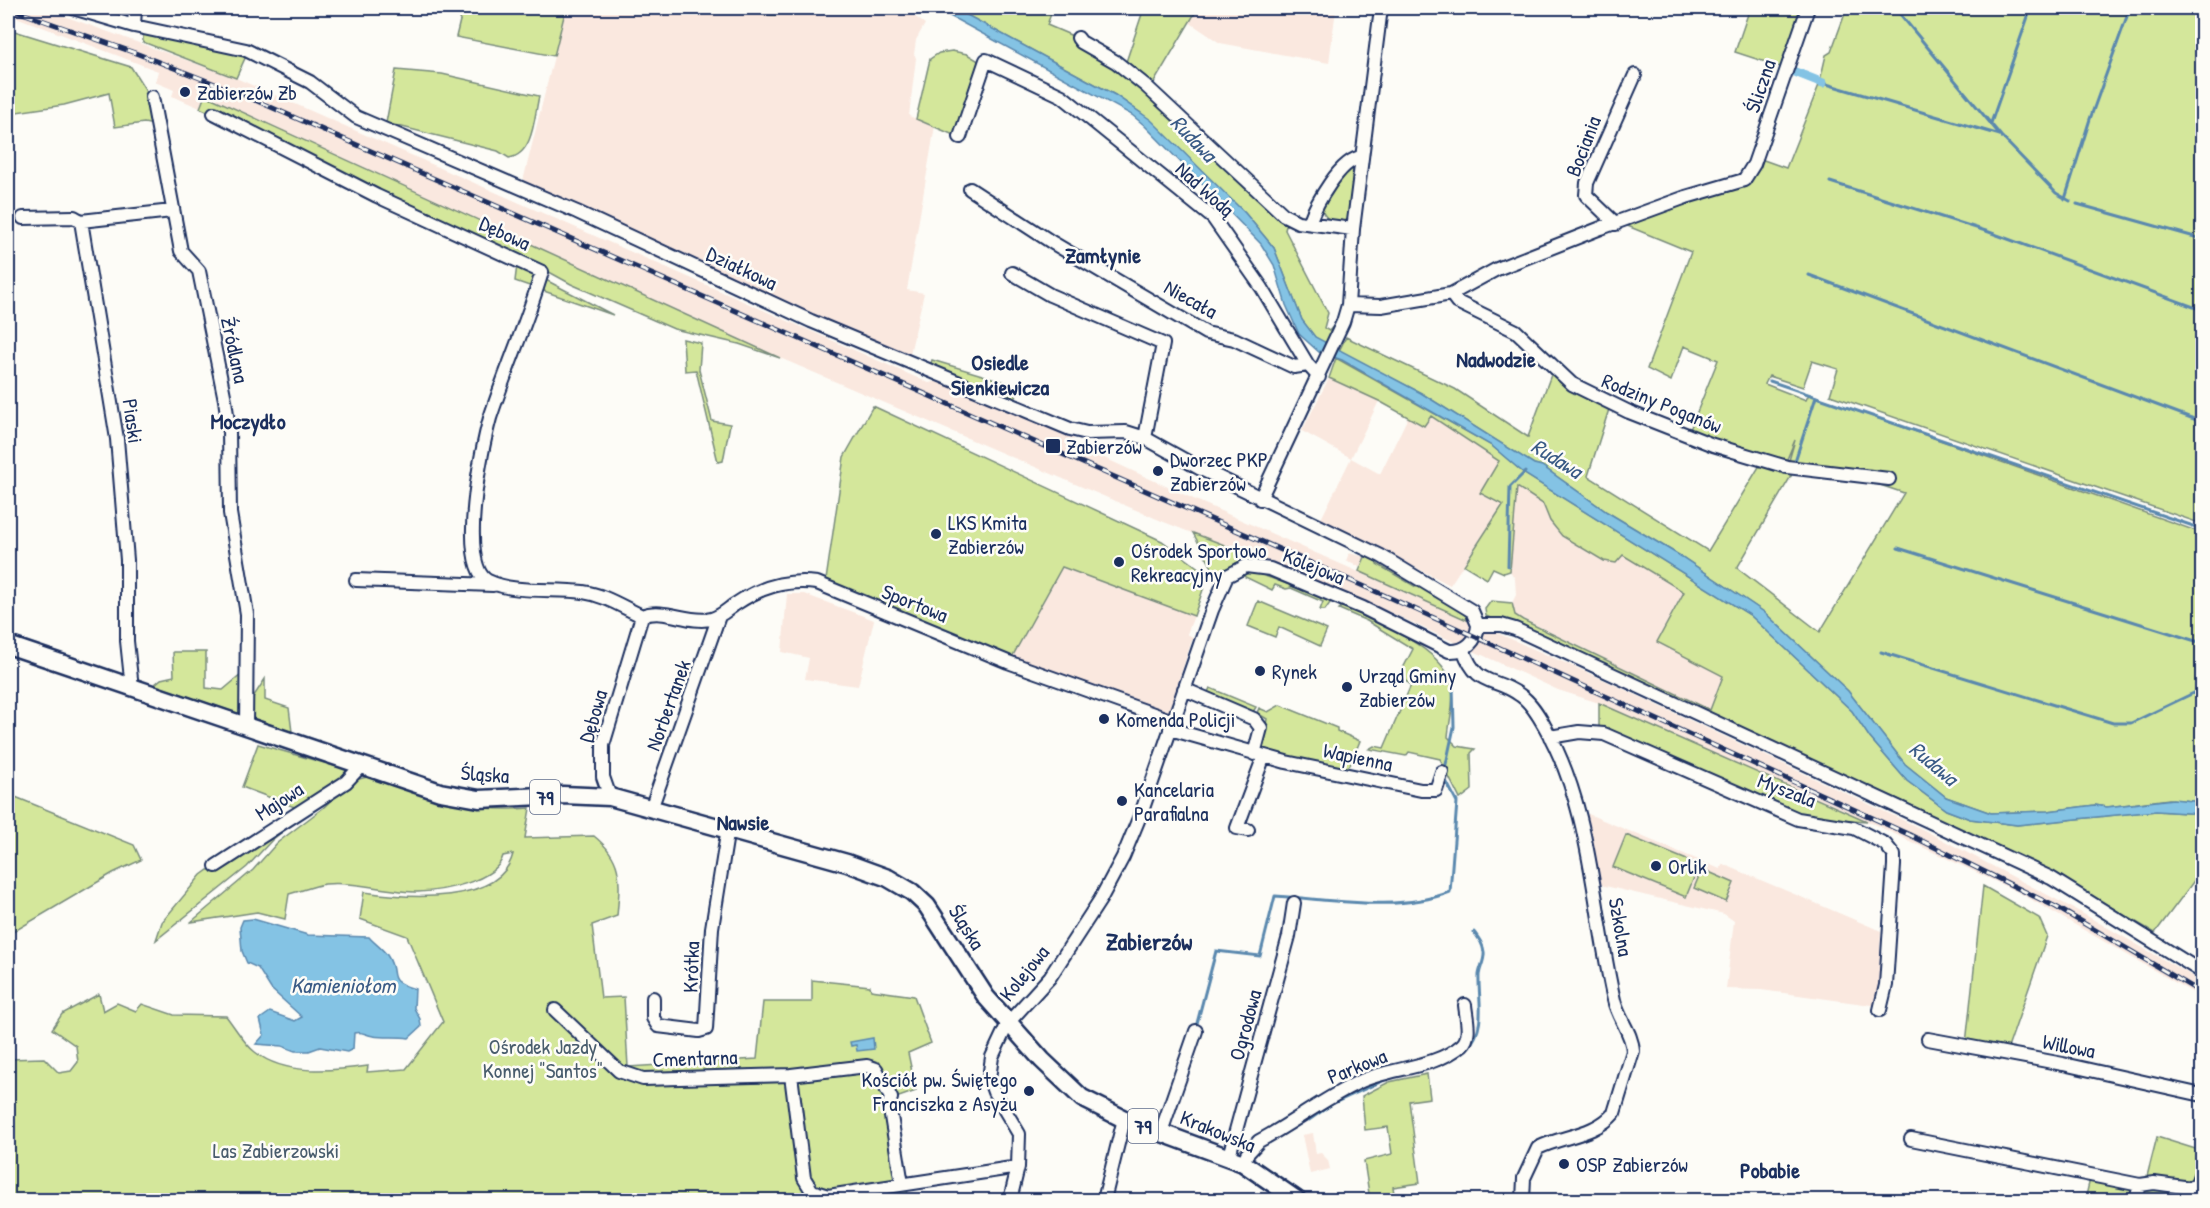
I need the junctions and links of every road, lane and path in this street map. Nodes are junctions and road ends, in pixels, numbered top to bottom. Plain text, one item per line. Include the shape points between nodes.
1 (73, 8) edge
2 (135, 8) edge
3 (1381, 8) edge
4 (1808, 8) edge
5 (134, 26) junction
6 (1078, 38) dead end
7 (1635, 75) dead end
8 (152, 97) dead end
9 (214, 113) dead end
10 (960, 137) dead end
11 (1362, 157) junction
12 (970, 189) dead end
13 (172, 211) junction
14 (23, 218) dead end
15 (81, 221) junction
16 (1309, 223) junction
17 (1616, 224) junction
18 (1353, 229) junction
19 (1012, 273) dead end
20 (1451, 294) junction
21 (1348, 305) junction
22 (1308, 365) junction
23 (1321, 373) junction
24 (1145, 438) junction
25 (1889, 479) dead end
26 (1260, 499) junction
27 (480, 576) junction
28 (356, 580) dead end
29 (464, 584) junction
30 (500, 585) junction
31 (642, 616) junction
32 (719, 616) junction
33 (1478, 625) junction
34 (8, 645) edge
35 (1463, 649) junction
36 (132, 688) junction
37 (1184, 689) junction
38 (1172, 725) junction
39 (246, 727) junction
40 (1550, 737) junction
41 (1259, 755) junction
42 (361, 766) junction
43 (1442, 772) dead end
44 (610, 797) junction
45 (652, 806) junction
46 (728, 828) junction
47 (1248, 830) dead end
48 (216, 866) dead end
49 (1294, 903) dead end
50 (2202, 972) edge
51 (653, 998) dead end
52 (1465, 1005) dead end
53 (555, 1010) dead end
54 (1880, 1010) dead end
55 (1008, 1023) junction
56 (1196, 1031) dead end
57 (1928, 1039) dead end
58 (790, 1075) junction
59 (2202, 1095) edge
60 (1124, 1119) junction
61 (1161, 1132) junction
62 (1911, 1139) dead end
63 (1236, 1159) junction
64 (1018, 1167) junction
65 (2202, 1170) edge
66 (903, 1184) junction
67 (2140, 1185) junction
68 (1010, 1200) edge
69 (1104, 1200) edge
70 (1297, 1200) edge
71 (1523, 1200) edge
72 (2136, 1200) edge

1 - 5 street, Działkowa
2 - 5 street
3 - 11 street
4 - 17 street, Śliczna via 1748,176 1739,183 1686,197
5 - 24 street, Działkowa via 246,50 310,82 356,117 577,212 841,334 1070,429 1087,433 1126,432
6 - 16 street via 1146,86 1284,216
7 - 17 street, Bociania via 1587,183 1586,195
8 - 13 street, Źródlana
9 - 27 street, Dębowa via 377,196 542,272 489,422 474,514 474,565
10 - 22 street, Nad Wodą via 986,60 1062,96 1213,218 1262,288
11 - 16 street via 1342,169
11 - 18 street
12 - 22 street, Niecała via 1206,333 1234,339 1294,367
13 - 15 street
13 - 39 street, Źródlana via 181,251 199,271 225,400 230,513 248,614
14 - 15 street via 74,217
15 - 36 street, Piaski via 117,439
16 - 18 street
17 - 20 street via 1497,269
18 - 21 street
19 - 24 street via 1050,295 1163,344
20 - 21 street via 1381,306
20 - 25 street, Rodziny Poganów via 1457,302 1516,331 1572,384 1604,402 1748,457 1824,473
21 - 23 street via 1341,332
22 - 23 street, Nad Wodą
23 - 26 street
24 - 26 street, Kolejowa
26 - 33 street, Kolejowa via 1416,576 1468,608
27 - 29 street
27 - 30 street
28 - 29 street
29 - 30 street
30 - 31 street via 585,593 606,598
31 - 32 street via 669,614 708,620
31 - 44 street, Dębowa via 603,745 603,777
32 - 38 street, Sportowa via 758,590 784,582 817,583
32 - 45 street, Norbertanek
33 - 35 street via 1472,642
33 - 50 street via 1515,629 2051,878
34 - 36 main road, Śląska / 79
35 - 37 street, Kolejowa via 1445,649 1299,580 1270,569 1246,566 1233,571 1222,584
35 - 40 street, Szkolna via 1477,675 1523,697
36 - 39 main road, Śląska / 79
37 - 38 street, Kolejowa
37 - 41 street via 1254,718 1261,728
38 - 41 street, Wapienna
38 - 55 street, Kolejowa via 1142,811 1100,900 1050,977
39 - 42 main road, Śląska / 79
40 - 54 street, Myszala via 1579,732 1604,734 1798,819 1854,828 1885,844 1894,855 1894,865 1886,986
40 - 71 street, Szkolna via 1574,795 1614,1002 1629,1032 1633,1051 1614,1113 1589,1130 1538,1148 1524,1178
41 - 43 street, Wapienna via 1430,791 1436,790
41 - 47 street via 1237,828
42 - 44 main road, Śląska / 79 via 461,797
42 - 48 street, Majowa via 346,782
44 - 45 main road, Śląska / 79
45 - 46 main road, Śląska / 79
46 - 51 street, Krótka via 712,928 706,1029 658,1026 653,1018
46 - 55 main road, Śląska / 79 via 847,863 904,887 933,914 970,976
49 - 63 street, Ogrodowa
52 - 63 street, Parkowa via 1468,1031 1462,1045 1431,1061 1358,1083 1259,1141
53 - 58 street, Cmentarna via 619,1071 643,1079
55 - 60 main road, Krakowska / 79 via 1073,1091
55 - 64 street via 989,1078 1019,1134
56 - 61 street
57 - 59 street, Willowa
58 - 66 street, Cmentarna via 867,1066 876,1069 891,1098
58 - 66 street via 804,1178 812,1191 828,1196
60 - 61 main road, Krakowska / 79
60 - 69 street
61 - 63 main road, Krakowska / 79
62 - 67 street
63 - 70 main road, Krakowska / 79
64 - 66 street
64 - 68 street
65 - 67 street via 2191,1188
67 - 72 street

